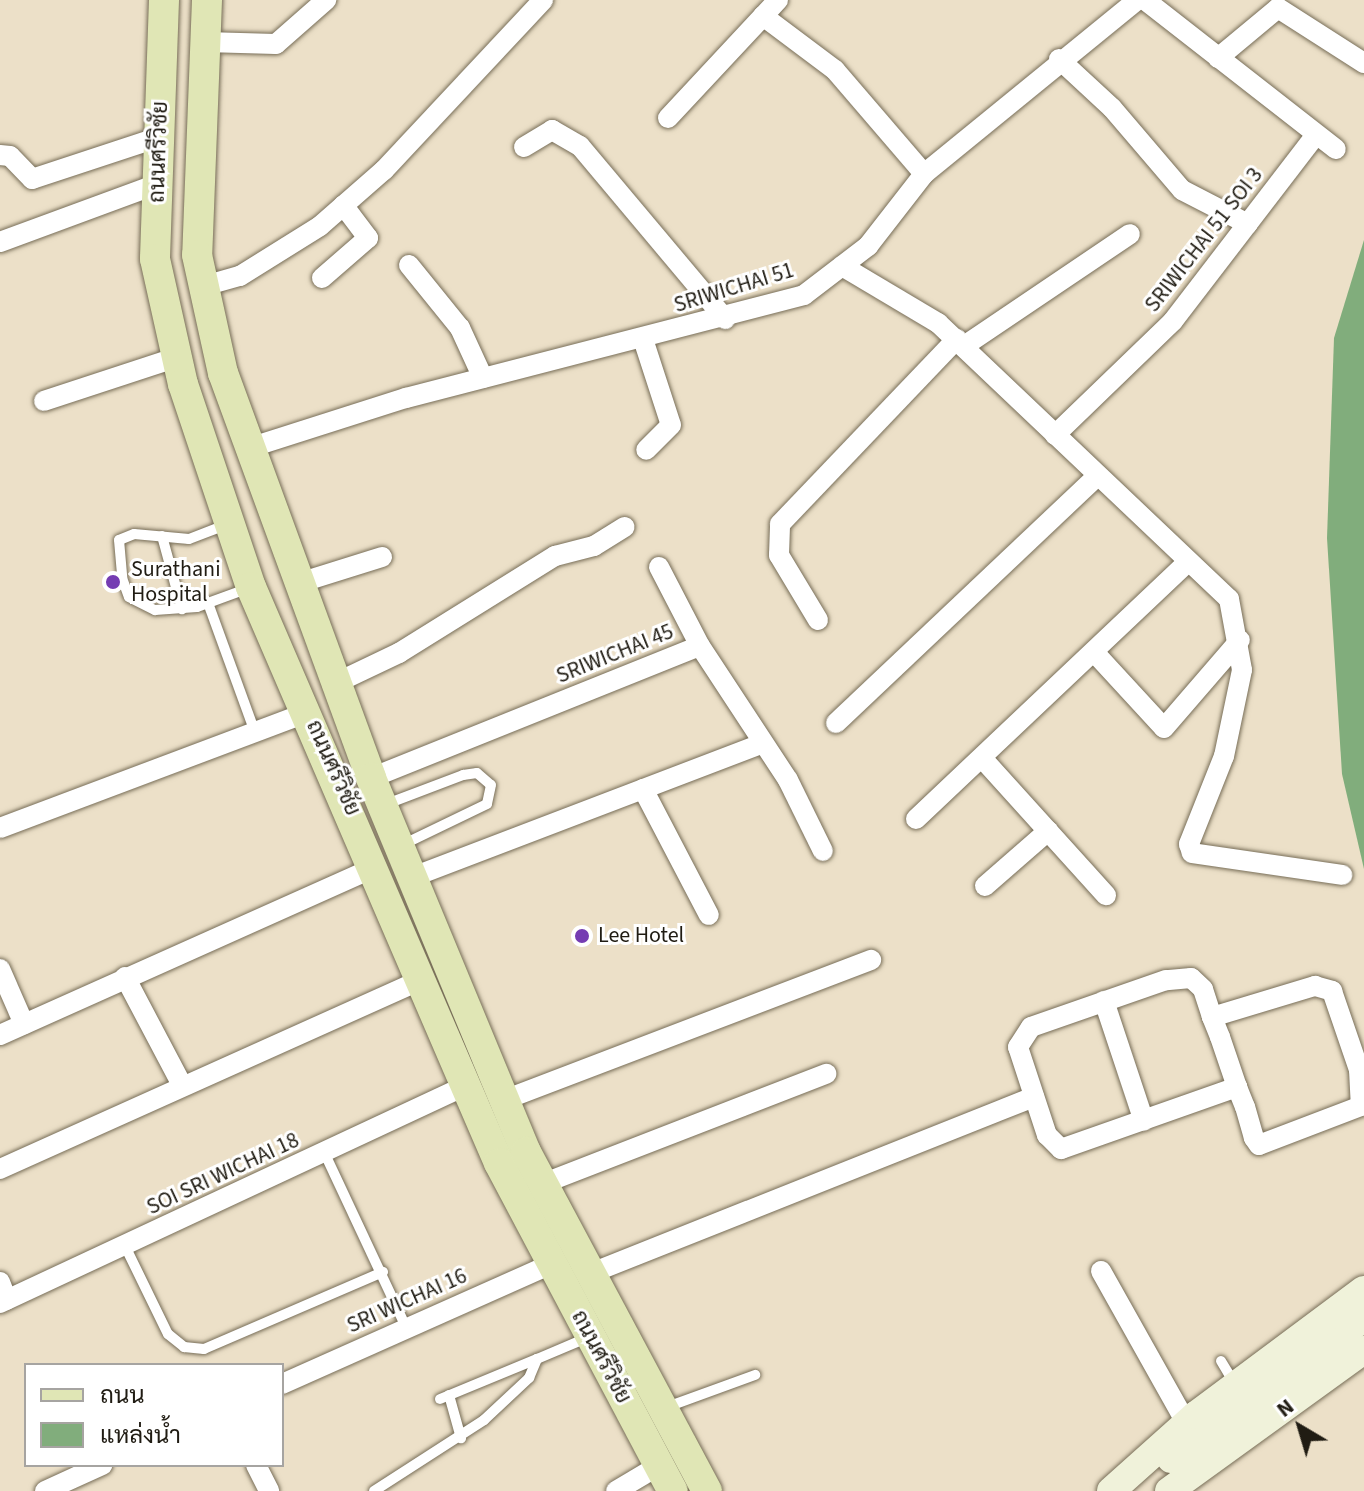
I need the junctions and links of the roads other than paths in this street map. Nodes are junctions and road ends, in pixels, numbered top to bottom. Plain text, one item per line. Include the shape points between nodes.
1 (164, 0) edge
2 (207, 0) edge
3 (326, 0) edge
4 (543, 0) edge
5 (778, 0) edge
6 (1137, 0) edge
7 (1145, 0) edge
8 (763, 16) junction
9 (205, 42) junction
10 (1218, 58) junction
11 (1059, 59) junction
12 (1364, 63) edge
13 (668, 118) dead end
14 (1315, 136) junction
15 (160, 137) junction
16 (524, 147) dead end
17 (1336, 149) dead end
18 (0, 155) edge
19 (924, 174) junction
20 (158, 184) junction
21 (343, 205) junction
22 (1248, 224) junction
23 (1130, 234) dead end
24 (0, 242) edge
25 (409, 265) dead end
26 (842, 266) junction
27 (322, 278) dead end
28 (204, 286) junction
29 (725, 319) junction
30 (643, 339) junction
31 (960, 342) junction
32 (175, 358) junction
33 (483, 378) junction
34 (44, 401) dead end
35 (1055, 435) junction
36 (249, 448) junction
37 (646, 450) dead end
38 (1097, 476) junction
39 (230, 523) junction
40 (624, 527) dead end
41 (162, 536) junction
42 (285, 546) junction
43 (382, 557) dead end
44 (1188, 562) junction
45 (659, 567) dead end
46 (247, 575) junction
47 (299, 583) junction
48 (208, 603) junction
49 (182, 609) junction
50 (818, 620) dead end
51 (1240, 640) junction
52 (700, 646) junction
53 (1094, 652) junction
54 (336, 683) junction
55 (308, 712) junction
56 (836, 723) dead end
57 (255, 732) junction
58 (760, 744) junction
59 (982, 758) junction
60 (371, 778) junction
61 (643, 789) junction
62 (383, 806) junction
63 (916, 819) dead end
64 (0, 828) edge
65 (1048, 831) junction
66 (398, 847) junction
67 (823, 851) dead end
68 (375, 867) junction
69 (1342, 875) dead end
70 (410, 878) junction
71 (985, 886) dead end
72 (1106, 895) dead end
73 (709, 915) dead end
74 (871, 960) dead end
75 (0, 969) edge
76 (125, 977) junction
77 (420, 980) junction
78 (1104, 1001) junction
79 (1212, 1017) junction
80 (24, 1024) junction
81 (0, 1035) edge
82 (826, 1074) dead end
83 (182, 1085) junction
84 (465, 1086) junction
85 (1237, 1087) junction
86 (1034, 1097) junction
87 (504, 1100) junction
88 (1144, 1121) junction
89 (324, 1152) junction
90 (0, 1169) edge
91 (542, 1184) junction
92 (125, 1246) junction
93 (551, 1264) junction
94 (1101, 1271) dead end
95 (383, 1272) junction
96 (589, 1274) junction
97 (1364, 1290) edge
98 (2, 1295) edge
99 (1364, 1318) edge
100 (406, 1327) junction
101 (590, 1337) junction
102 (1364, 1350) edge
103 (537, 1359) junction
104 (1221, 1361) dead end
105 (1364, 1373) edge
106 (755, 1375) dead end
107 (284, 1383) edge
108 (1236, 1385) junction
109 (662, 1409) junction
110 (1187, 1424) junction
111 (461, 1438) junction
112 (684, 1451) junction
113 (98, 1467) edge
114 (257, 1467) edge
115 (666, 1478) edge
116 (45, 1491) edge
117 (269, 1491) edge
118 (374, 1491) edge
119 (616, 1491) edge
120 (707, 1491) edge
121 (1111, 1491) edge
122 (1129, 1491) edge
123 (1169, 1491) edge
124 (1191, 1491) edge

1 - 15 main road, ถนนศรีวิชัย
2 - 9 main road, ถนนศรีวิชัย
3 - 9 street via 276,44
4 - 21 street
5 - 8 street
6 - 11 street, SRIWICHAI 51
7 - 10 street
8 - 13 street
8 - 19 street via 835,70
9 - 28 main road, ถนนศรีวิชัย via 197,255
10 - 12 street via 1278,8
10 - 14 street
11 - 19 street, SRIWICHAI 51
11 - 22 street via 1112,108 1182,190
14 - 17 street
14 - 22 street, SRIWICHAI 51 SOI 3
15 - 18 street via 32,179 10,156
15 - 20 main road, ถนนศรีวิชัย
16 - 29 street via 552,130 580,146
19 - 26 street, SRIWICHAI 51 via 868,246
20 - 24 street
20 - 32 main road, ถนนศรีวิชัย via 155,259
21 - 27 street via 368,238
21 - 28 street via 240,276
22 - 35 street, SRIWICHAI 51 SOI 3 via 1173,321
23 - 31 street
25 - 33 street via 460,328
26 - 29 street, SRIWICHAI 51 via 804,295
26 - 31 street via 919,308
28 - 36 main road, ถนนศรีวิชัย via 223,373
29 - 30 street, SRIWICHAI 51
30 - 33 street, SRIWICHAI 51
30 - 37 street via 671,425
31 - 35 street
31 - 50 street via 780,524 779,555
32 - 34 street
32 - 39 main road, ถนนศรีวิชัย
33 - 36 street, SRIWICHAI 51
35 - 38 street
36 - 42 main road, ถนนศรีวิชัย
38 - 44 street
38 - 56 street
39 - 41 lane via 189,539
39 - 46 main road, ถนนศรีวิชัย
40 - 54 street via 594,546 555,556 399,653
41 - 49 lane
41 - 49 lane via 119,540 122,578 139,606
42 - 46 main road
42 - 47 main road, ถนนศรีวิชัย
43 - 47 street
44 - 51 street via 1229,599
44 - 53 street
45 - 52 street
46 - 48 lane
46 - 55 main road, ถนนศรีวิชัย
47 - 54 main road, ถนนศรีวิชัย
48 - 49 lane
48 - 57 lane
51 - 53 street via 1164,728
51 - 69 street via 1242,670 1230,735 1190,849 1202,857
52 - 58 street, SRIWICHAI 45
52 - 60 street, SRIWICHAI 45
53 - 59 street
54 - 60 main road, ถนนศรีวิชัย
55 - 57 street
55 - 68 main road, ถนนศรีวิชัย
57 - 64 street
58 - 61 street
58 - 67 street, SRIWICHAI 45 via 788,780
59 - 63 street
59 - 65 street
60 - 62 main road, ถนนศรีวิชัย
61 - 70 street
61 - 73 street
62 - 66 main road, ถนนศรีวิชัย
62 - 66 lane via 463,775 477,773 491,785 487,804
65 - 71 street
65 - 72 street
66 - 70 main road, ถนนศรีวิชัย
68 - 76 street
68 - 77 main road, ถนนศรีวิชัย
70 - 87 main road, ถนนศรีวิชัย
74 - 87 street
75 - 80 street
76 - 80 street
76 - 83 street
77 - 83 street
77 - 84 main road, ถนนศรีวิชัย
78 - 79 street via 1191,978
78 - 86 street via 1022,1034 1018,1047
78 - 88 street
79 - 85 street
79 - 85 street via 1323,987 1335,995 1364,1096 1355,1112 1263,1146
80 - 81 street
82 - 91 street
83 - 90 street
84 - 89 street, SOI SRI WICHAI 18
84 - 93 main road, ถนนศรีวิชัย
85 - 88 street
86 - 88 street via 1047,1135 1061,1149
86 - 96 street
87 - 91 main road, ถนนศรีวิชัย
89 - 92 street, SOI SRI WICHAI 18
89 - 95 lane
91 - 96 main road, ถนนศรีวิชัย
92 - 95 lane via 168,1334 194,1348
92 - 98 street, SOI SRI WICHAI 18
93 - 100 street, SRI WICHAI 16
93 - 101 main road, ถนนศรีวิชัย
94 - 110 street
95 - 100 lane
96 - 109 main road, ถนนศรีวิชัย
97 - 108 main road
99 - 122 main road
100 - 107 street, SRI WICHAI 16
101 - 103 lane
101 - 115 main road, ถนนศรีวิชัย
102 - 123 main road
103 - 111 lane via 529,1378
103 - 111 lane via 445,1397
104 - 108 lane
105 - 124 main road
106 - 109 lane
108 - 110 main road
109 - 112 main road, ถนนศรีวิชัย
110 - 121 main road
111 - 118 lane
112 - 115 main road
112 - 120 main road, ถนนศรีวิชัย
113 - 116 street
114 - 117 street
115 - 119 street

